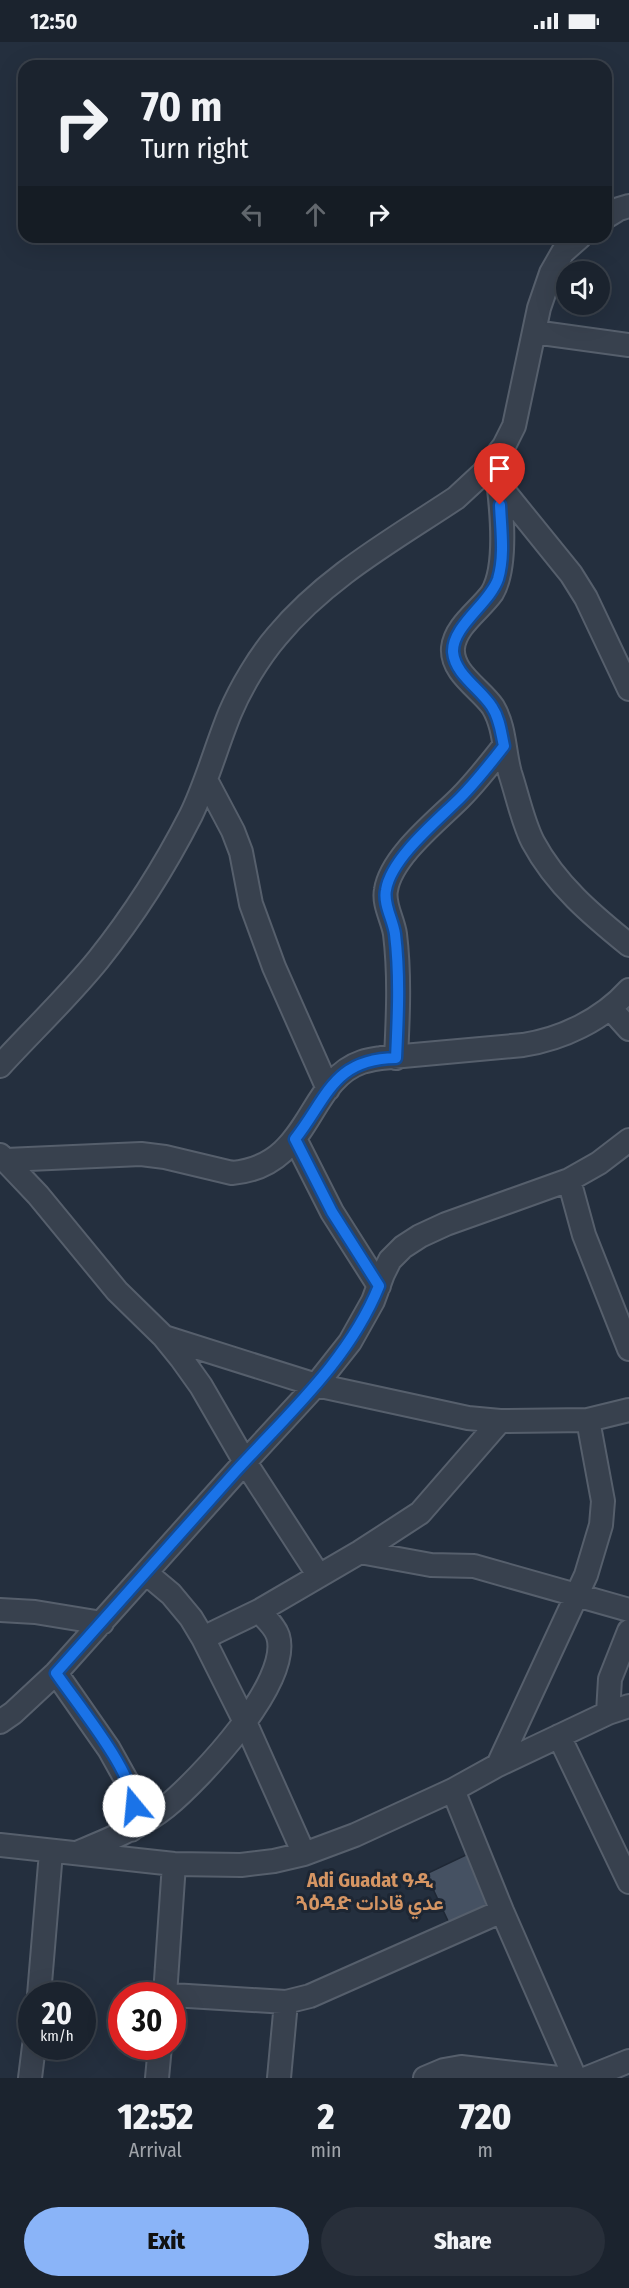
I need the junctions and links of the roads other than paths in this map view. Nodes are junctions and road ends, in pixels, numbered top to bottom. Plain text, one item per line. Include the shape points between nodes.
1 (629, 206) edge
2 (612, 213) edge
3 (573, 243) edge
4 (534, 332) junction
5 (629, 345) edge
6 (495, 458) junction
7 (499, 485) junction
8 (629, 689) edge
9 (504, 746) junction
10 (206, 780) junction
11 (629, 945) edge
12 (629, 990) edge
13 (611, 1009) junction
14 (629, 1029) edge
15 (396, 1058) junction
16 (0, 1066) edge
17 (328, 1089) junction
18 (295, 1139) junction
19 (629, 1140) edge
20 (3, 1158) edge
21 (569, 1180) junction
22 (379, 1286) junction
23 (164, 1337) junction
24 (629, 1349) edge
25 (316, 1385) junction
26 (629, 1410) edge
27 (588, 1419) junction
28 (500, 1421) junction
29 (245, 1462) junction
30 (360, 1552) junction
31 (146, 1573) junction
32 (318, 1576) junction
33 (577, 1594) junction
34 (0, 1610) edge
35 (629, 1610) edge
36 (259, 1611) junction
37 (102, 1623) junction
38 (629, 1631) edge
39 (203, 1638) junction
40 (56, 1673) junction
41 (629, 1706) edge
42 (608, 1713) junction
43 (0, 1722) edge
44 (245, 1722) junction
45 (560, 1736) junction
46 (498, 1766) junction
47 (453, 1790) junction
48 (131, 1830) junction
49 (0, 1845) edge
50 (51, 1852) junction
51 (76, 1854) junction
52 (304, 1854) junction
53 (174, 1864) junction
54 (629, 1882) edge
55 (502, 1911) junction
56 (40, 1982) edge
57 (166, 1982) edge
58 (186, 1996) edge
59 (286, 2002) junction
60 (32, 2060) edge
61 (159, 2060) edge
62 (629, 2061) edge
63 (30, 2078) edge
64 (157, 2078) edge
65 (279, 2078) edge
66 (425, 2078) edge
67 (559, 2078) edge
68 (575, 2078) edge
69 (587, 2078) edge

1 - 2 street
3 - 4 street via 551,273
4 - 5 street
4 - 6 street via 514,426
6 - 7 street
6 - 10 street via 456,498 346,570 276,637 231,711
7 - 8 street via 571,574
7 - 9 street via 502,546 498,578 453,647 454,659 467,680 500,722
9 - 11 street via 532,841 558,880 586,910
9 - 15 street via 483,774 409,849 386,889 398,964
10 - 16 street via 144,899 97,962
10 - 17 street via 233,831 251,904 274,967
12 - 13 street
13 - 14 street
13 - 15 street via 545,1042
15 - 17 street via 360,1062
17 - 18 street
18 - 20 street via 271,1161 232,1173 141,1154
18 - 22 street via 332,1212
19 - 21 street
20 - 23 street via 117,1292
21 - 22 street via 420,1236 390,1260
21 - 24 street via 584,1235
22 - 25 street via 350,1342
23 - 25 street
23 - 29 street via 201,1386
25 - 28 street via 468,1418
25 - 29 street
26 - 27 street
27 - 28 street
27 - 33 street via 603,1501 598,1534
28 - 30 street via 420,1513
29 - 31 street
29 - 32 street
30 - 32 street
30 - 33 street via 431,1565 474,1566
31 - 37 street
31 - 39 street via 171,1594
32 - 36 street
33 - 35 street
33 - 46 street
34 - 37 street
36 - 39 street
36 - 44 street via 278,1635 278,1664
37 - 40 street
38 - 42 street via 610,1679
39 - 44 street
40 - 43 street
40 - 48 street via 128,1783 134,1798
41 - 42 street
42 - 45 street
44 - 48 street via 214,1762 166,1808
44 - 52 street
45 - 46 street
45 - 54 street
46 - 47 street
47 - 52 street
47 - 55 street
48 - 51 street
49 - 50 street
50 - 51 street
50 - 56 street
51 - 53 street
52 - 53 street via 241,1865
53 - 57 street
55 - 59 street via 309,1996
55 - 68 street
58 - 59 street
59 - 65 street
60 - 63 street
61 - 64 street
62 - 69 street
66 - 67 street via 461,2067

